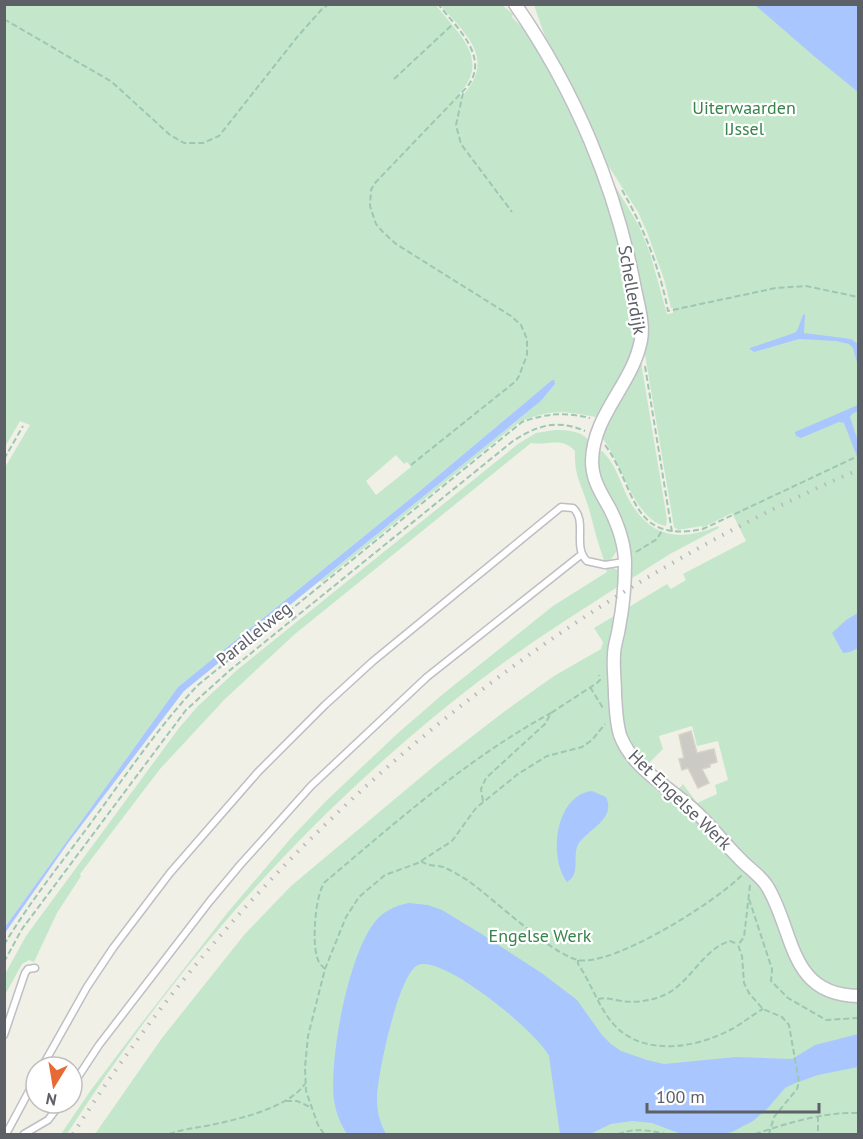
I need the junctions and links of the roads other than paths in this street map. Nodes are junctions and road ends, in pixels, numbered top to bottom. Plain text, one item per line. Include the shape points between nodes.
1 (515, 4) edge
2 (582, 554) junction
3 (626, 562) junction
4 (624, 582) joint
5 (35, 968) dead end
6 (858, 996) edge
7 (4, 1035) edge
8 (49, 1055) edge
9 (84, 1068) edge
10 (24, 1100) edge
11 (52, 1115) edge
12 (6, 1134) edge
13 (24, 1134) edge

1 - 3 street, Schellerdijk via 548,53 586,130 630,262 642,335 637,358 595,437 592,460 595,478 618,528
2 - 3 lane via 596,565
2 - 8 lane via 579,514 573,508 561,507 394,643 325,705 246,785 170,873 98,969
2 - 9 lane via 428,677 311,786 210,901
3 - 4 street, Schellerdijk
4 - 6 street, Het Engelse Werk via 614,655 616,715 621,736 633,758 706,821 762,879 805,973 829,991
5 - 7 lane via 25,973
10 - 12 lane
11 - 13 lane

